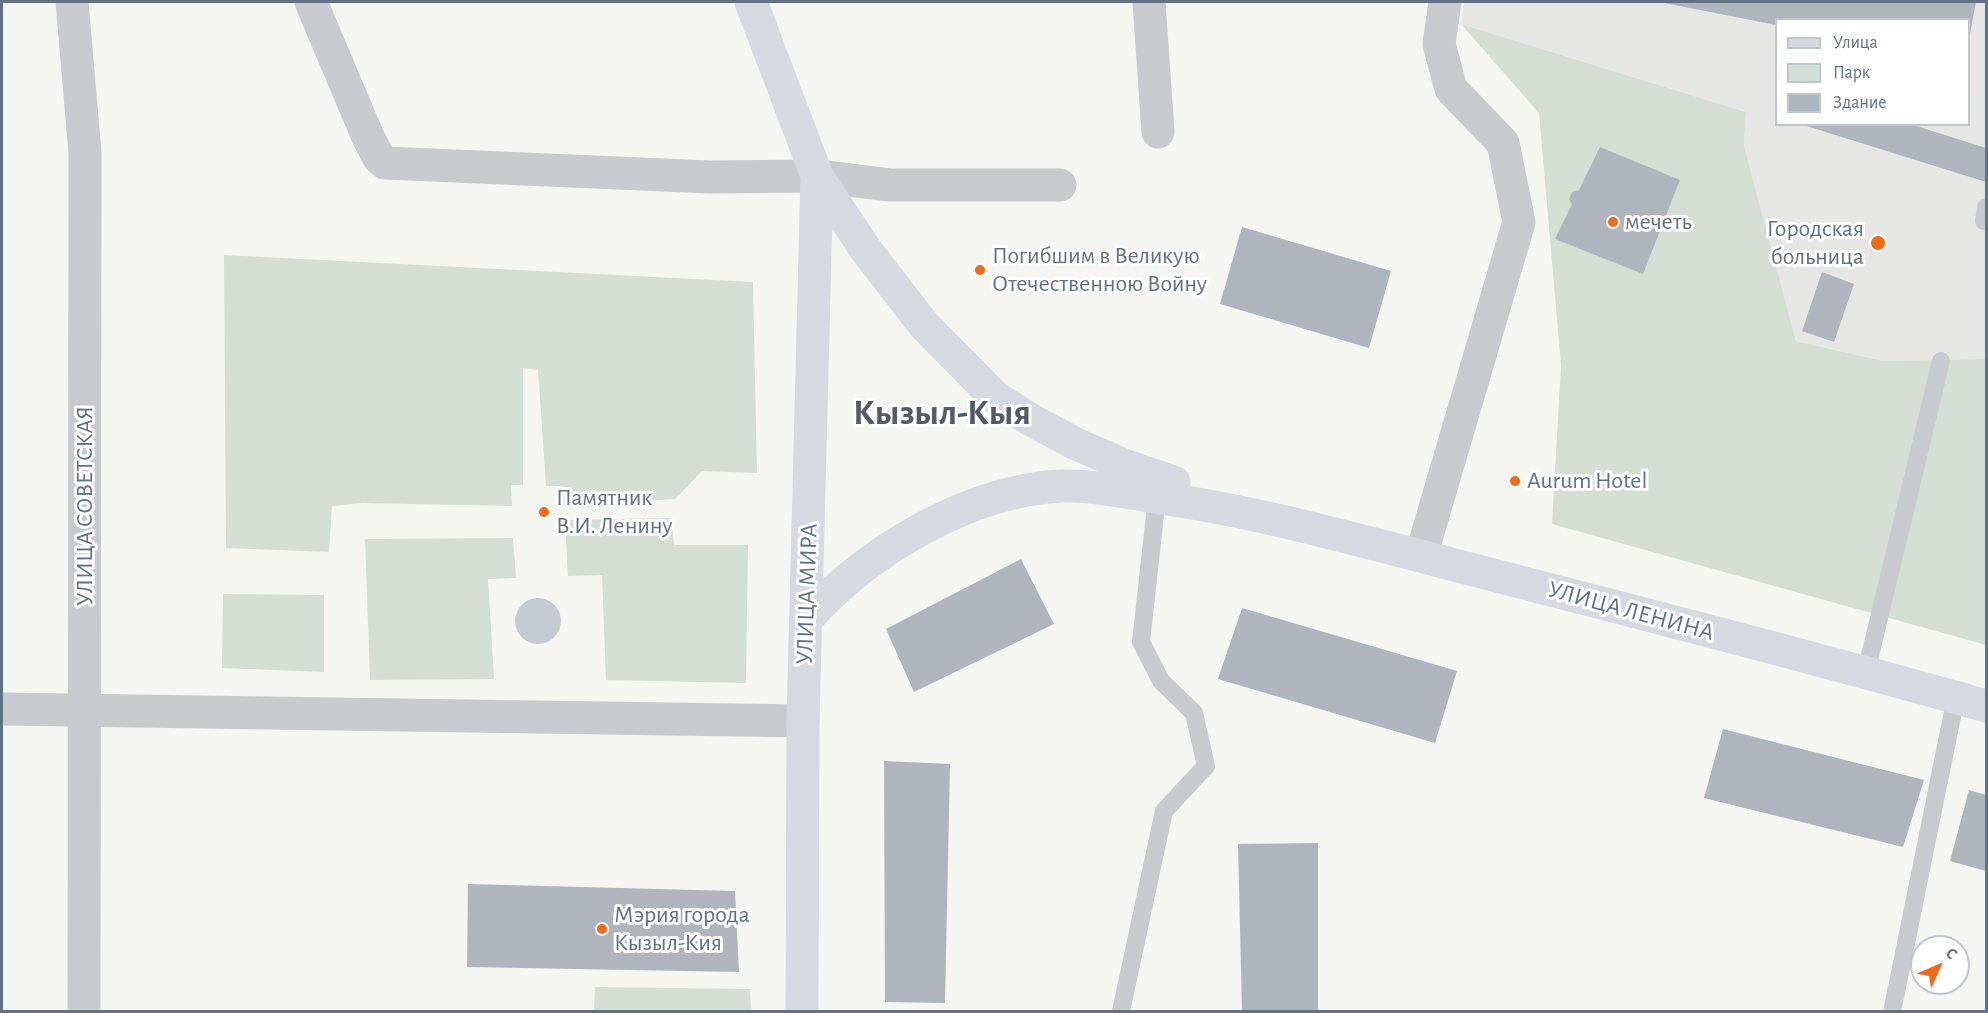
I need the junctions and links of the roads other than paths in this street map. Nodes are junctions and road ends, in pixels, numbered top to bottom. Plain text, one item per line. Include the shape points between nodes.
1 (72, 2) edge
2 (311, 2) edge
3 (751, 2) edge
4 (1149, 2) edge
5 (1445, 2) edge
6 (1158, 132) dead end
7 (817, 176) junction
8 (1060, 185) dead end
9 (1941, 361) dead end
10 (1157, 497) junction
11 (1275, 518) junction
12 (1421, 556) junction
13 (807, 619) junction
14 (1866, 672) junction
15 (1956, 697) junction
16 (1986, 706) edge
17 (86, 709) junction
18 (2, 710) edge
19 (803, 721) junction
20 (84, 1011) edge
21 (802, 1011) edge
22 (1121, 1011) edge
23 (1892, 1011) edge

1 - 17 street, УЛИЦА СОВЕТСКАЯ via 85,153
2 - 7 street via 368,137 385,163 710,177
3 - 7 main road
4 - 6 street
5 - 12 street via 1438,44 1451,89 1503,143 1519,222
7 - 8 street via 890,185
7 - 11 main road via 866,250 924,325 995,397 1076,444 1124,465
7 - 13 main road, УЛИЦА МИРА
9 - 14 lane
10 - 11 main road
10 - 13 main road via 1109,488 1060,486 1014,493 971,506 928,527 846,579
10 - 22 lane via 1141,642 1161,681 1194,713 1206,766 1164,811
11 - 12 main road, УЛИЦА ЛЕНИНА
12 - 14 main road, УЛИЦА ЛЕНИНА
13 - 19 main road, УЛИЦА МИРА
14 - 15 main road, УЛИЦА ЛЕНИНА
15 - 16 main road, УЛИЦА ЛЕНИНА
15 - 23 lane
17 - 18 street
17 - 19 street
17 - 20 street, УЛИЦА СОВЕТСКАЯ
19 - 21 main road, УЛИЦА МИРА

